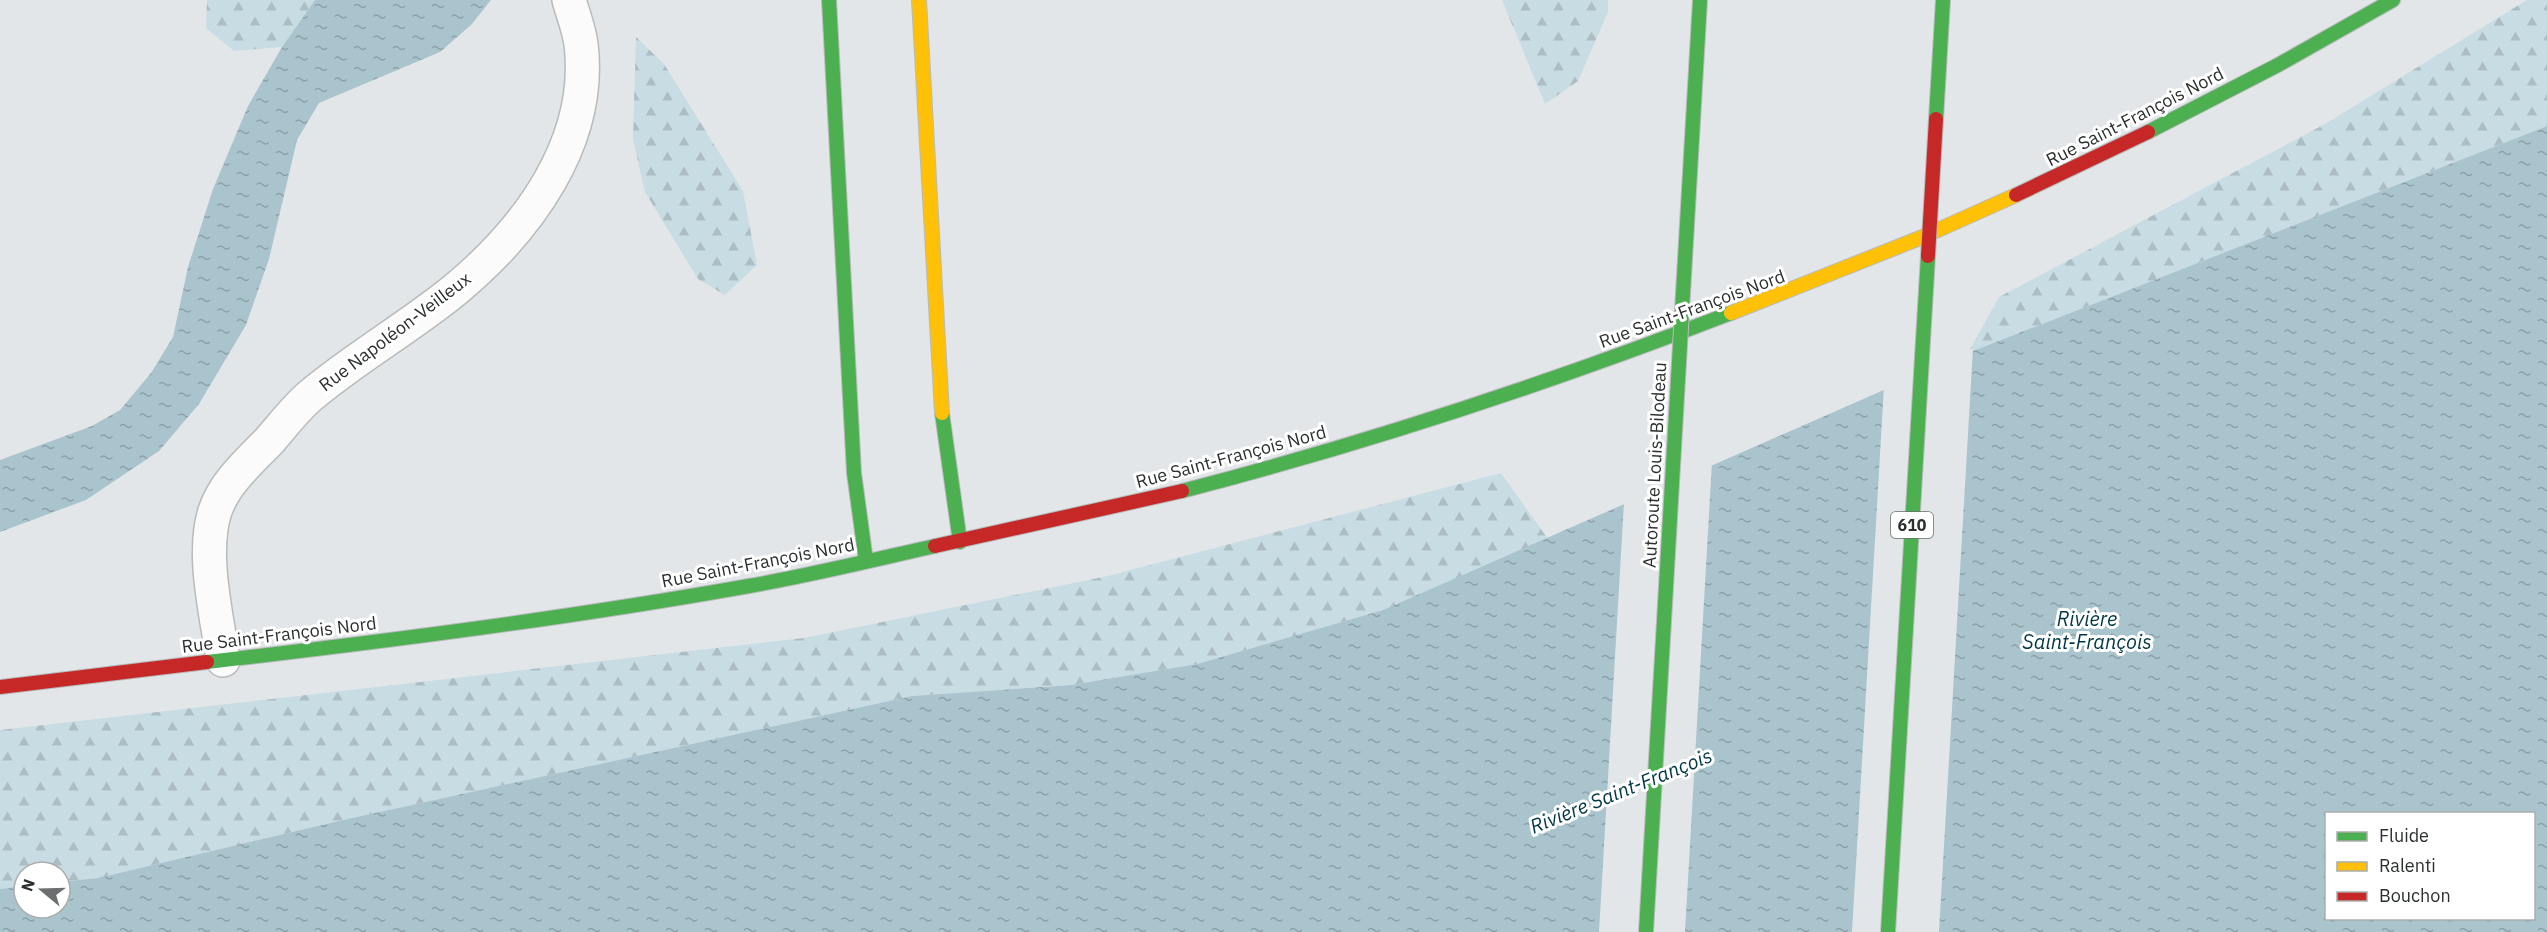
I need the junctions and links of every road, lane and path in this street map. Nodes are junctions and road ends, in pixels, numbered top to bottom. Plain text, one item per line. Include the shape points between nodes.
1 (569, 0) edge
2 (829, 0) edge
3 (919, 0) edge
4 (1700, 0) edge
5 (1943, 0) edge
6 (2393, 0) edge
7 (960, 542) junction
8 (866, 561) junction
9 (223, 660) junction
10 (0, 687) edge
11 (1646, 932) edge
12 (1888, 932) edge

1 - 9 street, Rue Napoléon-Veilleux via 581,43 576,115 542,198 514,233 456,289 308,398 226,488 215,513 210,555
2 - 8 main road via 854,472
3 - 7 main road via 939,392
4 - 11 main road, Autoroute Louis-Bilodeau, bridge
5 - 12 main road, 610, bridge
6 - 7 main road, Rue Saint-François Nord via 2278,65 2050,181 1855,266 1671,338 1501,396 1255,471
7 - 8 main road, Rue Saint-François Nord
8 - 9 main road, Rue Saint-François Nord via 753,585 610,608
9 - 10 main road, Rue Saint-François Nord

